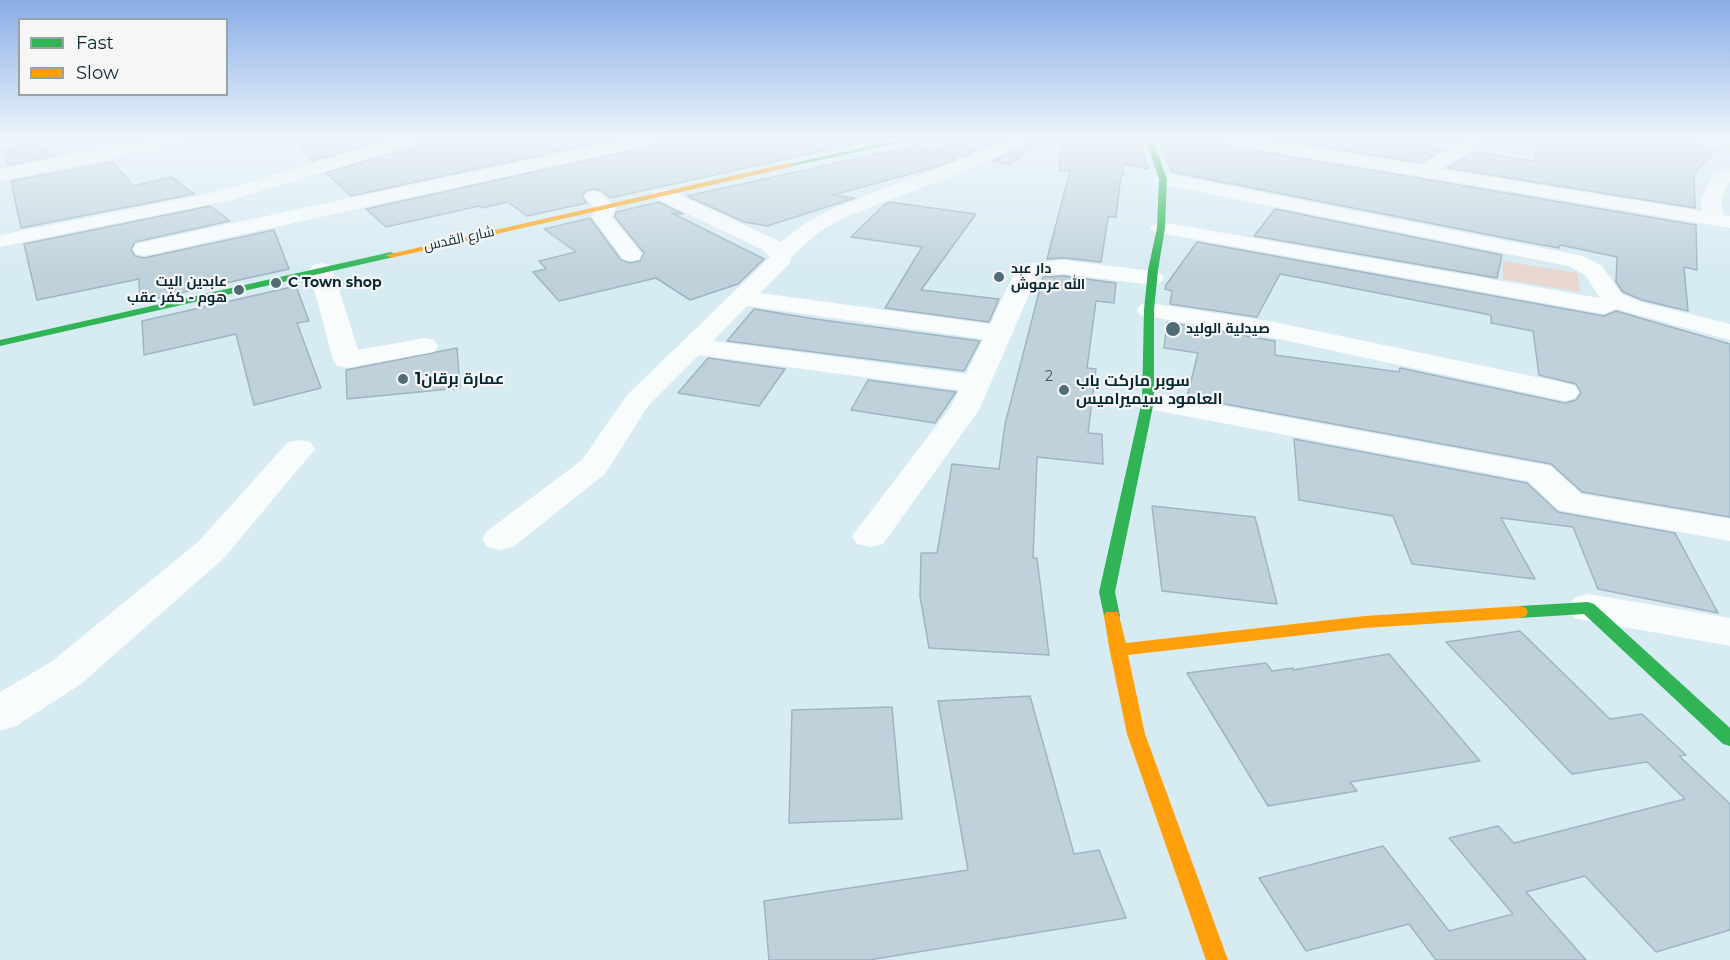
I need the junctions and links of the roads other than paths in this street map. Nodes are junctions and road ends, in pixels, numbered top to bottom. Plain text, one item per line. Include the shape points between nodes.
1 (268, 183) edge
2 (449, 183) edge
3 (680, 183) edge
4 (713, 183) edge
5 (918, 183) edge
6 (1163, 183) edge
7 (1183, 183) edge
8 (1499, 183) edge
9 (1718, 183) edge
10 (662, 194) junction
11 (600, 202) junction
12 (1721, 221) edge
13 (1161, 228) junction
14 (0, 241) edge
15 (144, 249) dead end
16 (631, 254) dead end
17 (781, 254) junction
18 (315, 265) junction
19 (1152, 278) junction
20 (743, 298) junction
21 (1613, 299) junction
22 (1149, 310) junction
23 (1730, 332) edge
24 (999, 333) junction
25 (0, 343) edge
26 (424, 346) dead end
27 (694, 346) junction
28 (975, 384) junction
29 (1565, 392) dead end
30 (1148, 401) junction
31 (299, 449) dead end
32 (1730, 530) edge
33 (870, 536) dead end
34 (500, 539) dead end
35 (1588, 608) junction
36 (1730, 632) edge
37 (1117, 647) junction
38 (0, 714) edge
39 (1730, 739) edge
40 (1217, 960) edge

1 - 14 street via 224,196
2 - 15 street
3 - 11 street, شارع القدس
4 - 10 street, شارع القدس
5 - 17 street via 841,212 813,227
6 - 13 street
7 - 21 street via 1575,261 1593,270
8 - 12 street
9 - 12 street via 1712,200
10 - 11 street, شارع القدس
10 - 17 street via 771,245
11 - 16 street via 602,217
11 - 18 street, شارع القدس
13 - 19 street
13 - 21 street via 1604,307
17 - 20 street via 781,259
18 - 25 street, شارع القدس
18 - 26 street via 347,360
19 - 22 street
19 - 24 street via 1064,267 1034,269 1024,278
20 - 24 street
20 - 27 street
21 - 23 street
22 - 29 street via 1274,330
22 - 30 street
24 - 28 street
27 - 28 street
27 - 34 street via 637,401 594,467
28 - 33 street via 964,410
30 - 32 street via 1539,473 1570,503
30 - 37 street via 1107,592
31 - 38 street via 211,550 66,673
35 - 36 street
35 - 37 street via 1365,622
35 - 39 street
37 - 40 street via 1136,734

